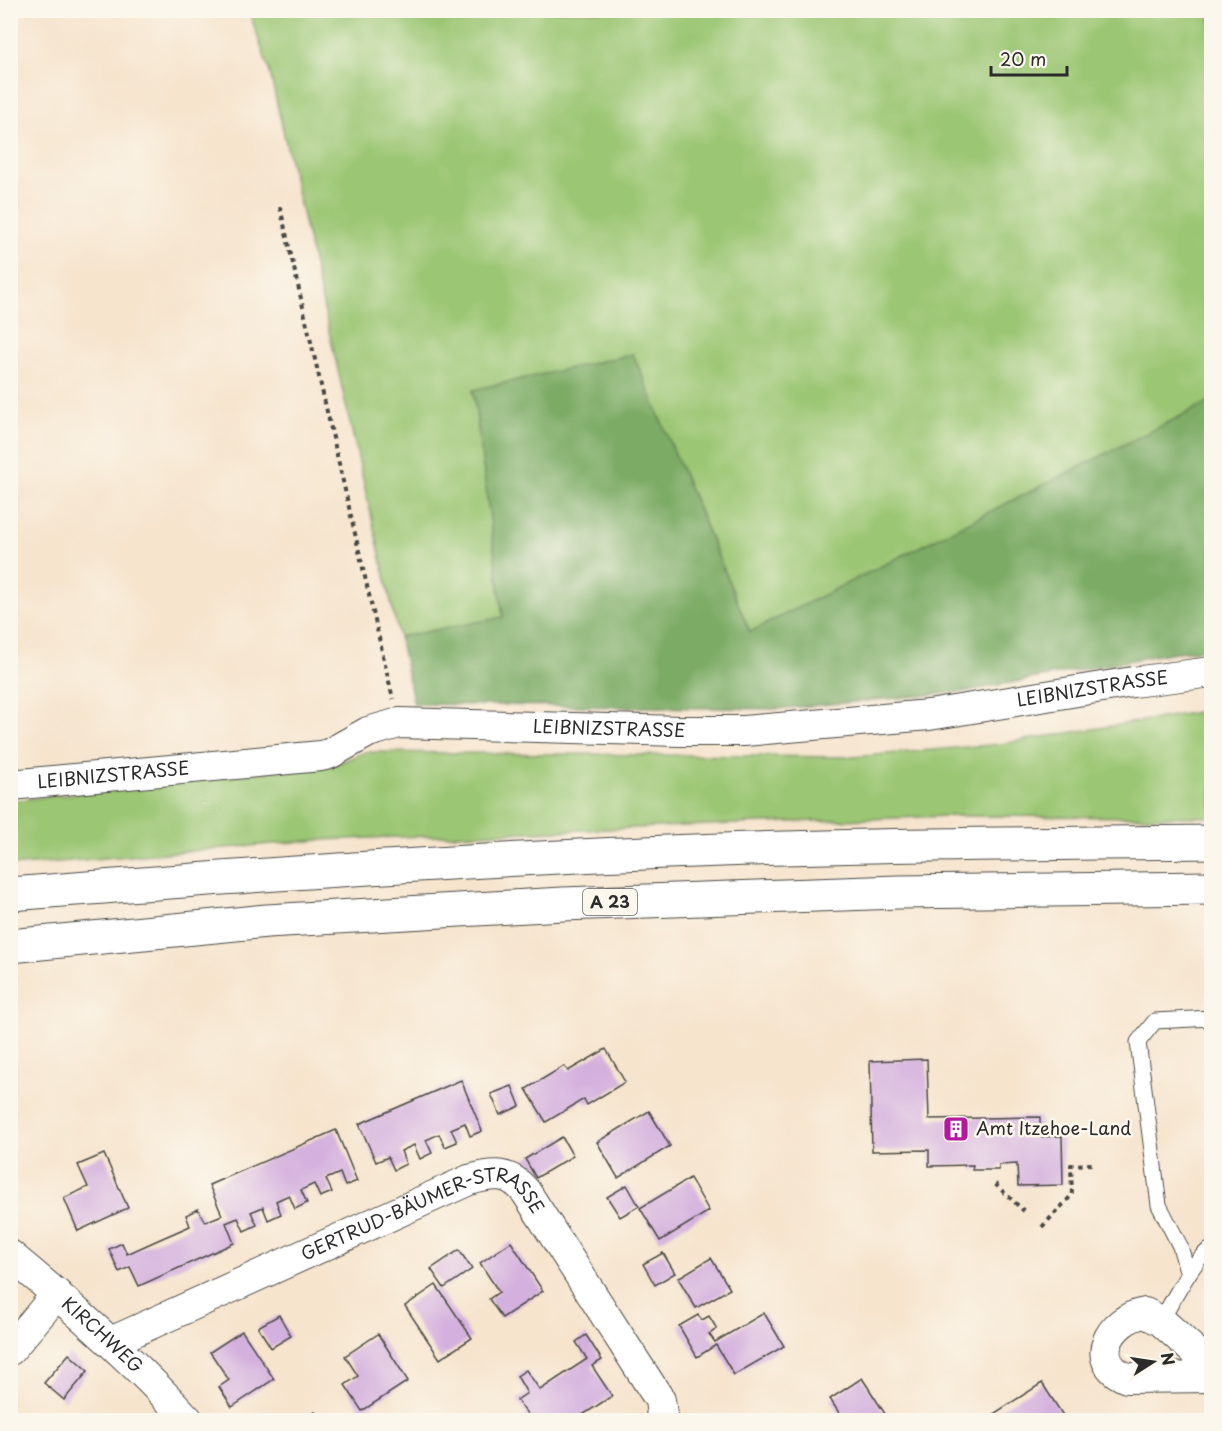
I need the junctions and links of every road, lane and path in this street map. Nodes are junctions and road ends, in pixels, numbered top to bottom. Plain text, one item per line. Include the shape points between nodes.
1 (280, 207) dead end
2 (1212, 672) edge
3 (399, 723) junction
4 (10, 785) edge
5 (1212, 842) edge
6 (1212, 888) edge
7 (10, 894) edge
8 (10, 946) edge
9 (1212, 1018) edge
10 (1094, 1164) dead end
11 (995, 1184) dead end
12 (1024, 1211) dead end
13 (1042, 1227) dead end
14 (1212, 1249) edge
15 (10, 1255) edge
16 (1188, 1274) junction
17 (57, 1294) junction
18 (1161, 1321) junction
19 (111, 1342) junction
20 (10, 1350) edge
21 (1212, 1367) edge
22 (1212, 1377) edge
23 (188, 1420) edge
24 (660, 1420) edge

1 - 3 path
2 - 3 street, LEIBNIZSTRASSE via 929,715 744,731
3 - 4 street, LEIBNIZSTRASSE via 378,728 321,756
5 - 7 highway via 893,844 561,856
6 - 8 highway, A 23 via 898,892 564,904 267,921
9 - 16 lane via 1155,1021 1138,1042 1159,1204 1180,1246
10 - 13 path via 1071,1165 1072,1195
11 - 12 path
14 - 16 lane via 1206,1250
15 - 17 street, KIRCHWEG
16 - 18 lane
17 - 19 street, KIRCHWEG
17 - 20 street
18 - 21 street
18 - 22 street via 1145,1313 1118,1324 1106,1347 1110,1366 1117,1374 1127,1378
19 - 23 street, KIRCHWEG
19 - 24 street, GERTRUD-BÄUMER-STRASSE via 469,1180 505,1176 526,1192 645,1376 660,1400

